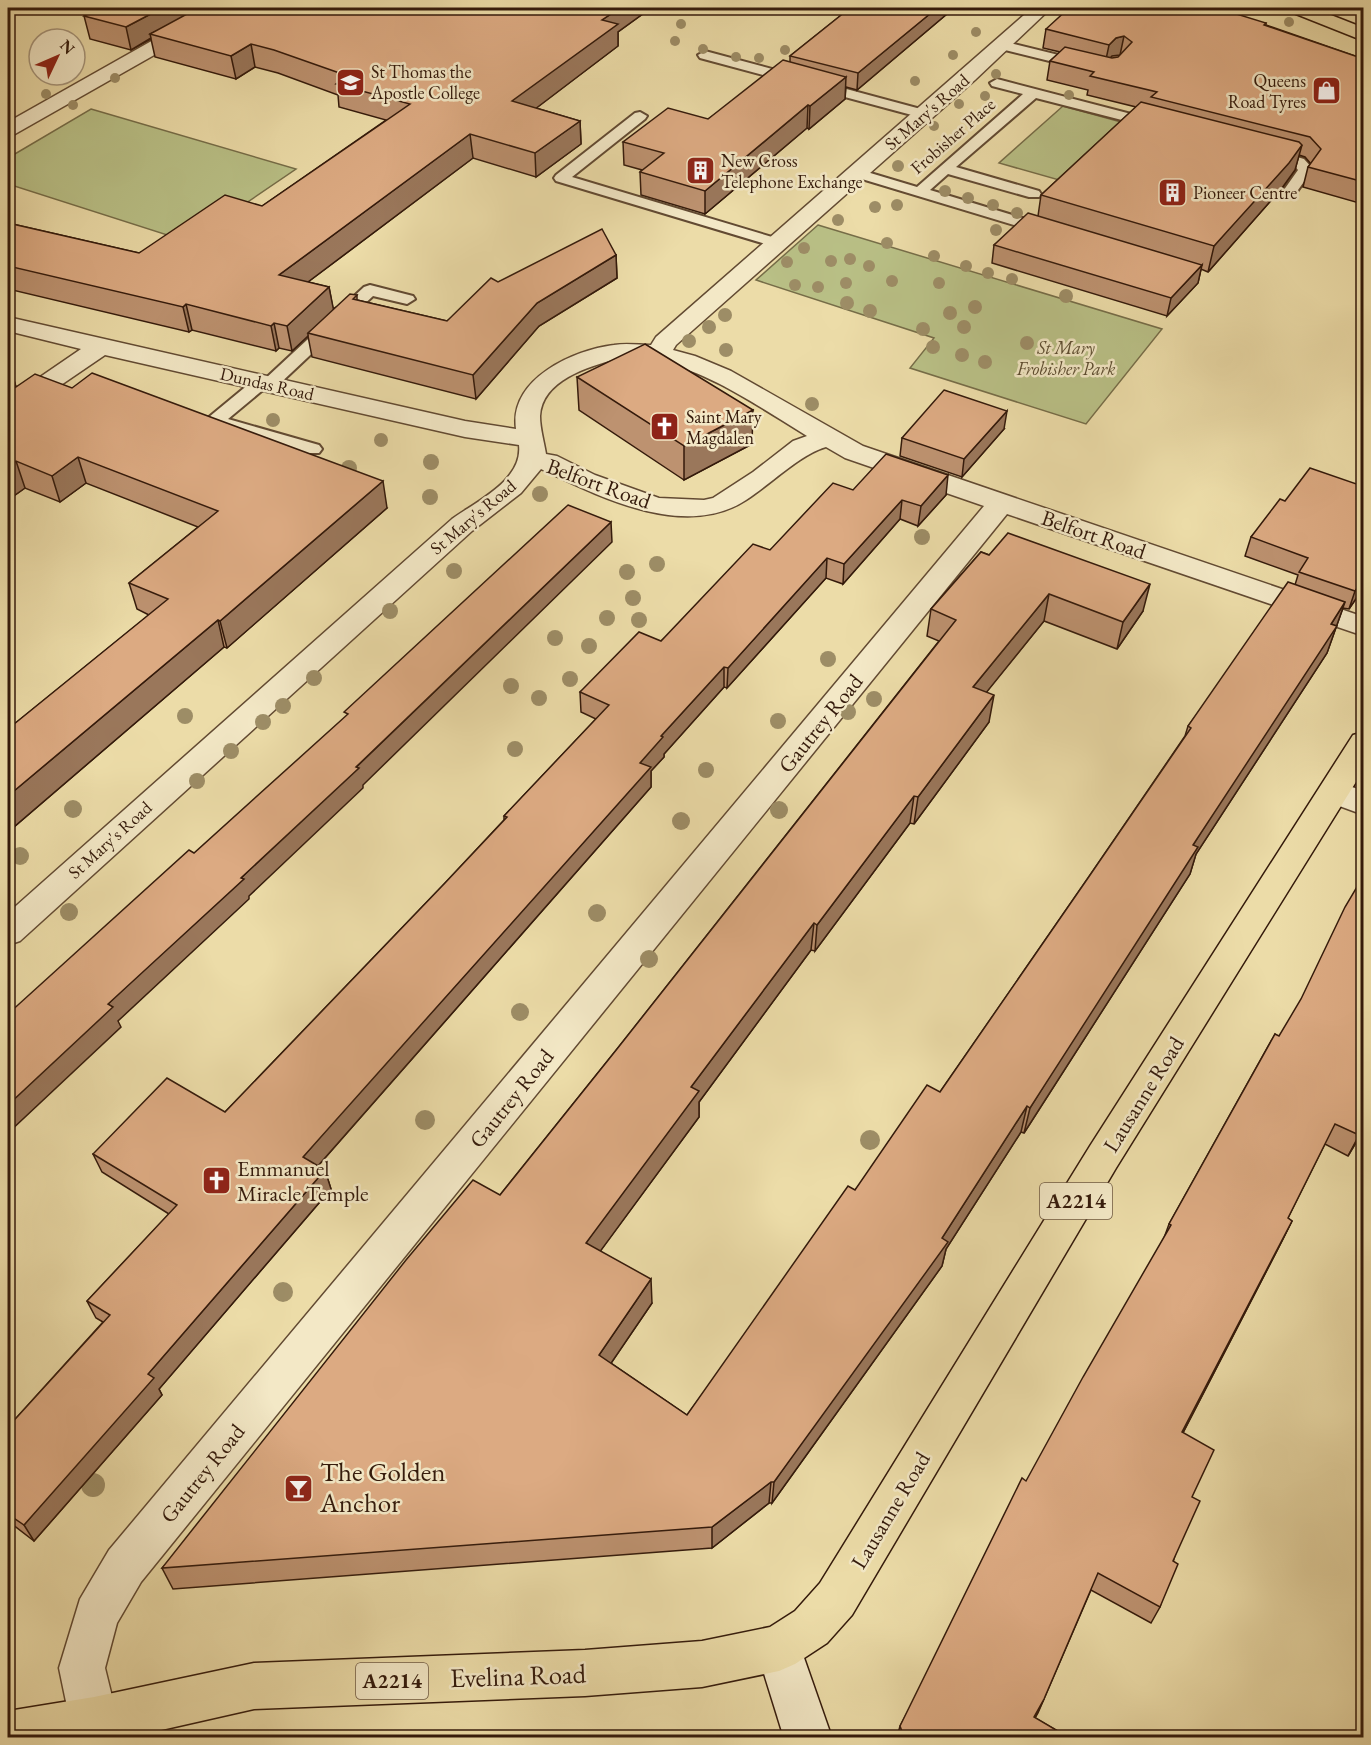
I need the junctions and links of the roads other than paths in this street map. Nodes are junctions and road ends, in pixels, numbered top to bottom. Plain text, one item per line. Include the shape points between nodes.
1 (223, 8) edge
2 (1042, 8) edge
3 (1298, 8) edge
4 (1364, 35) edge
5 (1002, 45) junction
6 (705, 55) dead end
7 (1098, 69) edge
8 (997, 83) dead end
9 (1033, 93) junction
10 (923, 114) junction
11 (640, 116) dead end
12 (1162, 126) edge
13 (8, 130) edge
14 (1251, 149) edge
15 (946, 169) junction
16 (857, 173) junction
17 (919, 192) junction
18 (1034, 194) dead end
19 (1288, 194) edge
20 (1065, 235) edge
21 (777, 243) junction
22 (407, 299) dead end
23 (8, 324) edge
24 (101, 347) junction
25 (660, 353) junction
26 (265, 384) junction
27 (8, 410) edge
28 (826, 439) junction
29 (313, 449) dead end
30 (530, 449) junction
31 (1002, 502) junction
32 (1364, 627) edge
33 (1364, 743) edge
34 (1349, 798) edge
35 (8, 932) edge
36 (779, 1648) junction
37 (94, 1729) edge
38 (8, 1736) edge
39 (808, 1737) edge

1 - 13 street
2 - 5 street, St Mary's Road
3 - 4 main road
5 - 7 lane
5 - 10 street, St Mary's Road
6 - 10 lane
8 - 9 lane, Frobisher Place
9 - 12 lane
9 - 15 lane, Frobisher Place
10 - 16 street, St Mary's Road
11 - 21 lane via 561,178
14 - 19 lane via 1299,162 1306,169
15 - 17 lane, Frobisher Place
15 - 18 lane
16 - 17 lane, Frobisher Place
16 - 21 street, St Mary's Road
17 - 20 lane
21 - 25 street, St Mary's Road via 665,342
22 - 26 lane via 370,290
23 - 24 street, Dundas Road
24 - 26 street, Dundas Road
24 - 27 street
25 - 28 street, Belfort Road via 738,384
25 - 30 street via 608,352 566,367 540,389 530,405
26 - 29 lane via 215,421
26 - 30 street, Dundas Road via 465,429
28 - 30 street, Belfort Road via 802,446 722,504 704,508 656,506 586,481
28 - 31 street, Belfort Road
30 - 35 street, St Mary's Road via 525,473 513,486 462,525
31 - 32 street, Belfort Road
31 - 37 street, Gautrey Road via 126,1566 96,1615 82,1668
33 - 34 main road, Lausanne Road / A2214
34 - 36 main road, Lausanne Road / A2214 via 1103,1157 836,1599 811,1627
36 - 37 main road, Evelina Road / A2214 via 702,1664 585,1673 254,1686
36 - 39 street
37 - 38 main road, Evelina Road / A2214

